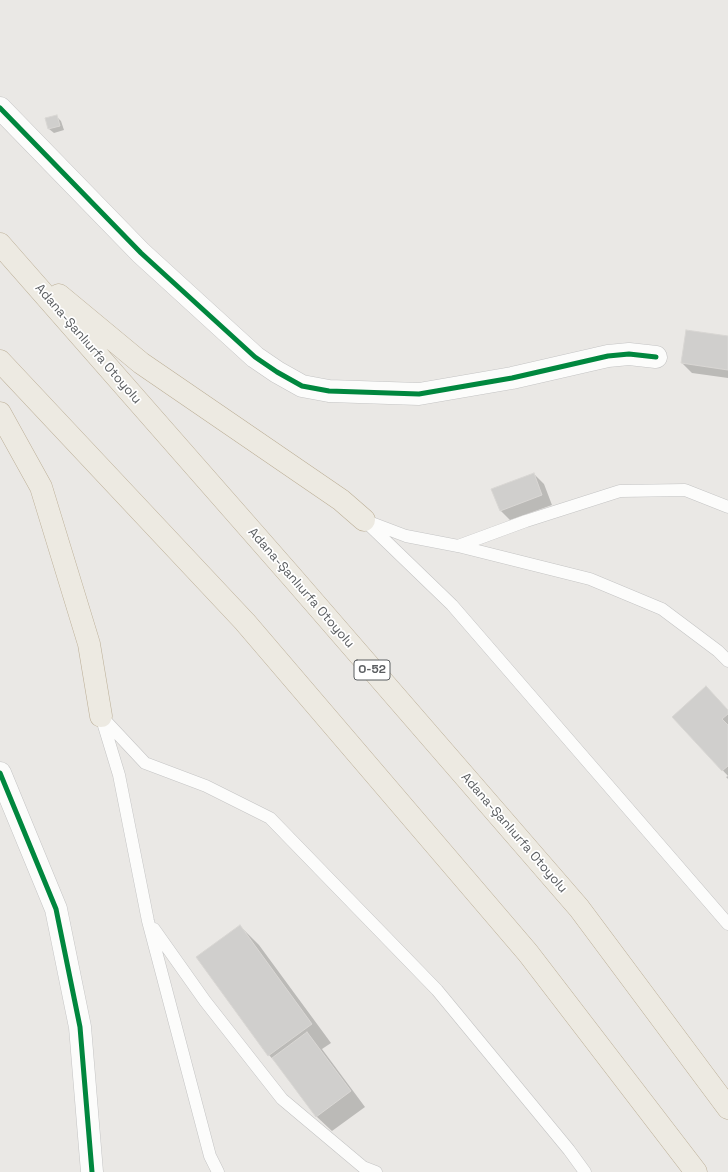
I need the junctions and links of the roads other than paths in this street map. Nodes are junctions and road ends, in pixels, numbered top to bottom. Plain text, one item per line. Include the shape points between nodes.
1 (0, 108) edge
2 (2, 246) edge
3 (656, 358) dead end
4 (0, 361) edge
5 (0, 413) edge
6 (728, 507) edge
7 (364, 520) junction
8 (458, 546) junction
9 (728, 661) edge
10 (101, 716) junction
11 (0, 772) edge
12 (148, 921) junction
13 (728, 924) edge
14 (728, 1108) edge
15 (92, 1172) edge
16 (218, 1172) edge
17 (376, 1172) edge
18 (585, 1172) edge
19 (696, 1172) edge

1 - 3 street via 141,253 255,357 302,386 329,391 419,394 512,378 608,356 629,354
2 - 7 highway via 141,363 341,500
2 - 14 highway, Adana-Şanlıurfa Otoyolu / O-52 via 579,908
4 - 19 highway via 266,646 528,953
5 - 10 highway via 41,487 89,644
6 - 8 lane via 685,490 620,491
7 - 8 lane via 406,536
7 - 13 lane via 452,605
8 - 9 lane via 590,579 662,609
10 - 12 lane via 119,775
10 - 18 lane via 145,763 206,786 270,818 437,990
11 - 15 street via 56,909 80,1027
12 - 16 lane via 210,1156
12 - 17 lane via 205,1001 282,1099 363,1167

